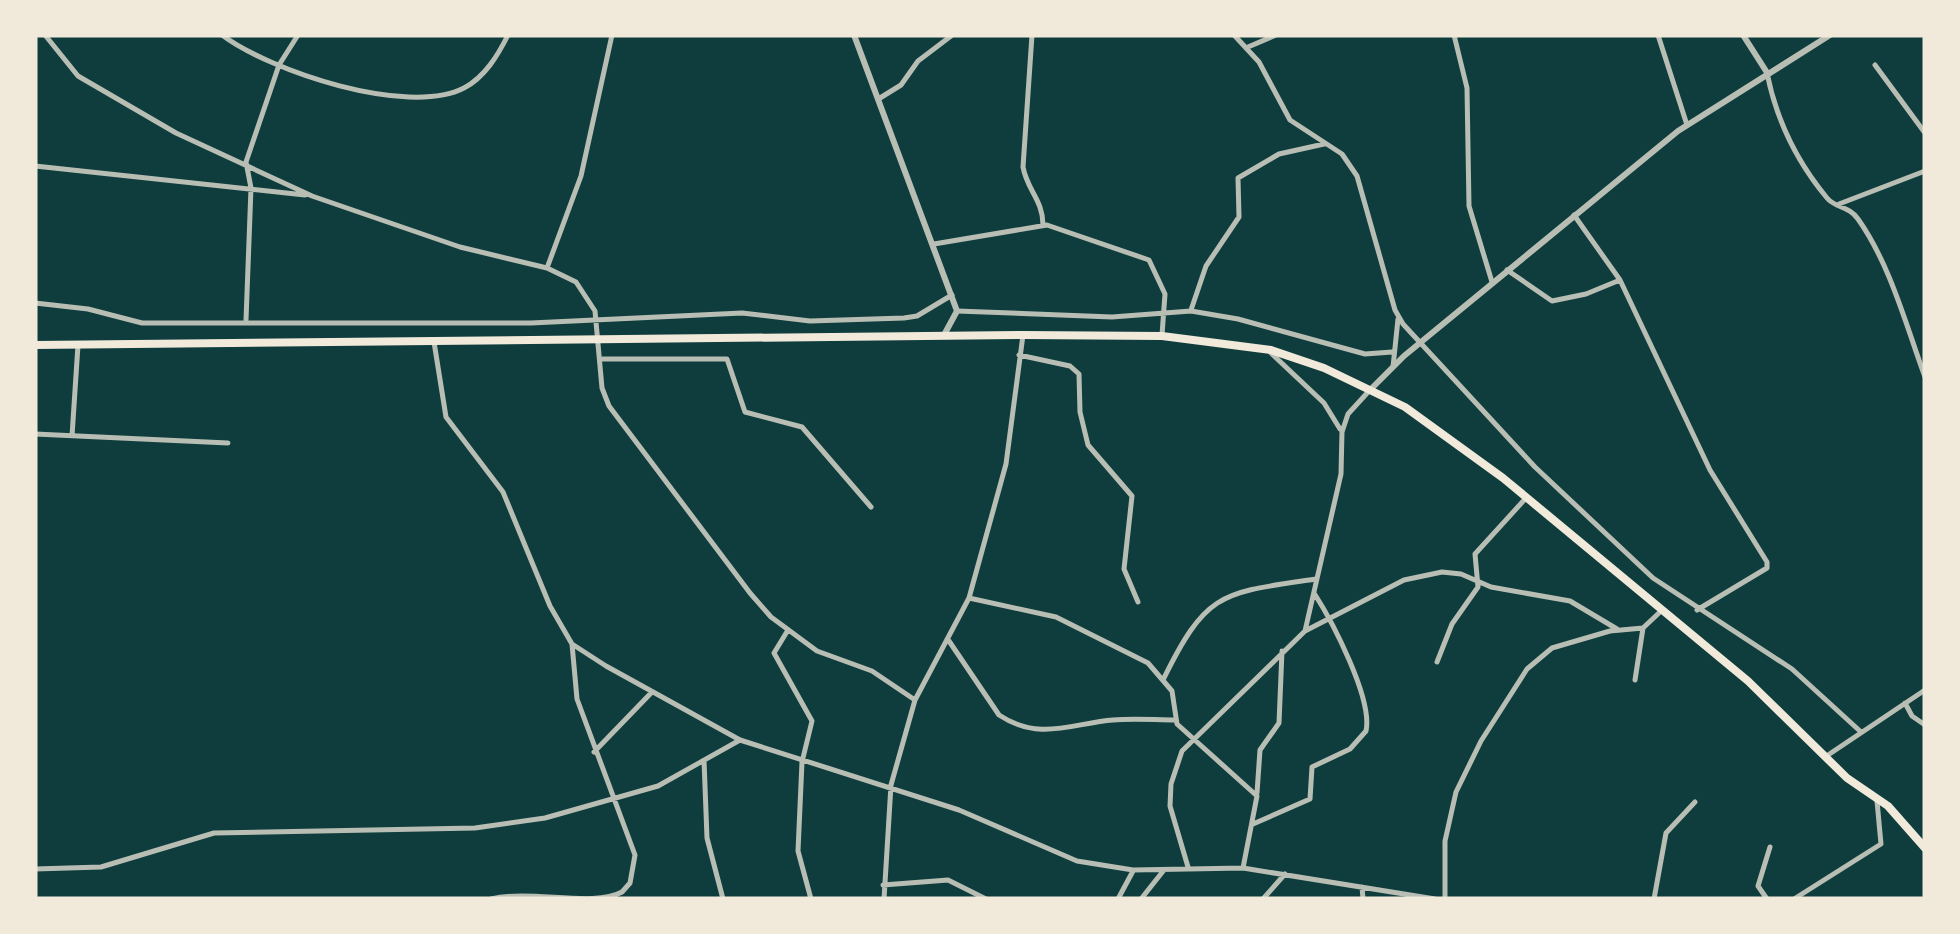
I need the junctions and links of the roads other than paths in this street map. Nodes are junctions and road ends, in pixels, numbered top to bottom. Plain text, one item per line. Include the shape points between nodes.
1 (45, 35) edge
2 (222, 35) edge
3 (298, 35) edge
4 (508, 35) edge
5 (612, 35) edge
6 (854, 35) edge
7 (1033, 35) edge
8 (1234, 35) edge
9 (1276, 35) edge
10 (1454, 35) edge
11 (1658, 35) edge
12 (1743, 35) edge
13 (1830, 35) edge
14 (950, 36) edge
15 (1248, 46) junction
16 (279, 65) junction
17 (1875, 66) dead end
18 (1766, 71) junction
19 (880, 98) junction
20 (1687, 125) junction
21 (1925, 133) edge
22 (1326, 144) junction
23 (246, 162) junction
24 (35, 166) edge
25 (1925, 171) edge
26 (250, 188) junction
27 (312, 196) junction
28 (1837, 205) junction
29 (1574, 215) junction
30 (1043, 225) junction
31 (934, 244) junction
32 (547, 268) junction
33 (1507, 270) junction
34 (1620, 280) junction
35 (1492, 282) junction
36 (952, 296) junction
37 (35, 303) edge
38 (957, 310) junction
39 (1164, 311) junction
40 (1191, 312) junction
41 (1398, 316) junction
42 (246, 320) junction
43 (596, 320) junction
44 (1023, 334) junction
45 (944, 335) junction
46 (1162, 336) junction
47 (601, 338) junction
48 (434, 341) junction
49 (1421, 342) junction
50 (35, 345) edge
51 (78, 345) junction
52 (1268, 350) junction
53 (1392, 352) junction
54 (1019, 355) junction
55 (602, 360) junction
56 (1393, 367) junction
57 (1925, 377) edge
58 (1371, 390) junction
59 (1342, 432) junction
60 (35, 434) edge
61 (72, 436) junction
62 (228, 443) dead end
63 (1526, 498) junction
64 (871, 507) dead end
65 (1316, 579) junction
66 (1478, 582) junction
67 (1314, 593) junction
68 (968, 598) junction
69 (1138, 602) dead end
70 (1698, 610) junction
71 (1660, 612) junction
72 (1330, 618) junction
73 (1644, 628) junction
74 (1616, 629) junction
75 (788, 630) junction
76 (1305, 631) junction
77 (949, 640) junction
78 (572, 644) junction
79 (1282, 649) junction
80 (1437, 662) dead end
81 (1163, 680) junction
82 (1635, 680) dead end
83 (1925, 690) edge
84 (652, 692) junction
85 (915, 700) junction
86 (1905, 703) junction
87 (1176, 720) junction
88 (1925, 725) edge
89 (1860, 732) junction
90 (740, 740) junction
91 (1192, 741) junction
92 (594, 752) junction
93 (1826, 757) junction
94 (704, 760) junction
95 (802, 762) junction
96 (891, 786) junction
97 (1257, 796) junction
98 (614, 800) junction
99 (1877, 801) junction
100 (1695, 802) dead end
101 (1252, 824) junction
102 (1770, 847) dead end
103 (1925, 848) edge
104 (1188, 867) junction
105 (1166, 868) junction
106 (1243, 868) junction
107 (35, 869) edge
108 (1134, 870) junction
109 (1286, 874) junction
110 (884, 885) junction
111 (1362, 887) junction
112 (490, 899) edge
113 (723, 899) edge
114 (810, 899) edge
115 (884, 899) edge
116 (986, 899) edge
117 (1118, 899) edge
118 (1141, 899) edge
119 (1262, 899) edge
120 (1363, 899) edge
121 (1435, 899) edge
122 (1445, 899) edge
123 (1654, 899) edge
124 (1767, 899) edge
125 (1794, 899) edge

1 - 23 street via 90,84 176,133
2 - 16 street
3 - 16 street
4 - 16 street via 478,78 442,94 359,92
5 - 32 street via 581,176
6 - 19 street
7 - 30 street via 1022,166 1041,201
8 - 15 street
9 - 15 street
10 - 35 street via 1467,88 1469,206
11 - 20 street
12 - 18 street
13 - 18 street
14 - 19 street
15 - 22 street via 1290,120
16 - 23 street
17 - 21 street
18 - 20 street
18 - 28 street via 1774,108 1797,156
19 - 31 street
20 - 29 street
22 - 40 street via 1278,154 1238,178 1239,217 1206,266
22 - 41 street via 1348,160 1362,185
23 - 26 street
23 - 27 street
24 - 26 street
25 - 28 street
26 - 27 street
26 - 42 street
27 - 32 street via 460,247
28 - 57 street via 1856,214
29 - 33 street
29 - 34 street
30 - 31 street
30 - 39 street via 1149,260 1161,280
31 - 36 street
32 - 43 street via 585,291
33 - 34 street via 1552,301
33 - 35 street
34 - 70 street via 1710,470 1768,565
35 - 49 street
36 - 38 street
36 - 43 street via 904,318 810,321 742,313
37 - 42 street via 142,323
38 - 39 street via 1104,317
38 - 45 street
39 - 40 street
39 - 46 street
40 - 53 street via 1365,354
41 - 49 street
41 - 53 street
42 - 43 street
43 - 47 street
44 - 45 main road
44 - 46 main road
44 - 54 street
45 - 47 main road
46 - 52 main road
47 - 48 main road
47 - 55 street
48 - 51 main road
48 - 78 street via 446,417 503,492
49 - 56 street
49 - 70 street via 1567,499
50 - 51 main road
51 - 61 street
52 - 58 main road
52 - 59 street via 1324,404
53 - 56 street
54 - 68 street via 1006,464
54 - 69 street via 1079,374 1084,436 1132,496 1124,569
55 - 64 street via 727,359 745,412 802,427
55 - 75 street via 604,396 626,432 750,593
56 - 58 street
58 - 59 street via 1348,414
58 - 63 main road via 1445,432
59 - 65 street via 1342,474
60 - 61 street
61 - 62 street
63 - 66 street via 1475,554
63 - 71 main road
65 - 67 street
65 - 81 street via 1239,590 1214,603 1189,628
66 - 72 street via 1452,572 1417,576
66 - 74 street via 1570,601
66 - 80 street
67 - 72 street
67 - 76 street
68 - 77 street
68 - 81 street via 1056,617 1148,663
70 - 89 street via 1792,669
71 - 73 street
71 - 93 main road via 1748,681
72 - 76 street
72 - 101 street via 1369,717 1366,730 1350,750 1312,767 1310,799
73 - 74 street
73 - 82 street
74 - 122 street via 1552,648 1518,681 1456,792 1445,841
75 - 85 street
75 - 95 street via 774,653 811,718
76 - 79 street
77 - 85 street
77 - 87 street via 999,716 1010,722 1065,730 1107,720
78 - 84 street
78 - 92 street via 574,684
79 - 91 street
79 - 97 street via 1279,723 1260,750
81 - 87 street via 1174,696
83 - 86 street
84 - 90 street
84 - 92 street
85 - 96 street
86 - 88 street
86 - 89 street
87 - 91 street
89 - 93 street
90 - 94 street
90 - 95 street
91 - 97 street
91 - 104 street via 1170,784
92 - 98 street
93 - 99 main road
94 - 98 street via 658,786
94 - 113 street via 707,838
95 - 96 street
95 - 114 street via 798,850
96 - 108 street via 1077,861
96 - 110 street
97 - 101 street
98 - 107 street via 474,828 214,833 101,868
98 - 112 street via 634,855 622,892 606,898 524,893
99 - 103 main road
99 - 125 street via 1881,844
100 - 123 street via 1666,833
101 - 106 street
102 - 124 street via 1758,886
104 - 105 street
104 - 106 street
105 - 108 street
105 - 118 street
106 - 109 street
108 - 117 street
109 - 111 street
109 - 119 street
110 - 115 street
110 - 116 street via 948,880
111 - 120 street
111 - 121 street

